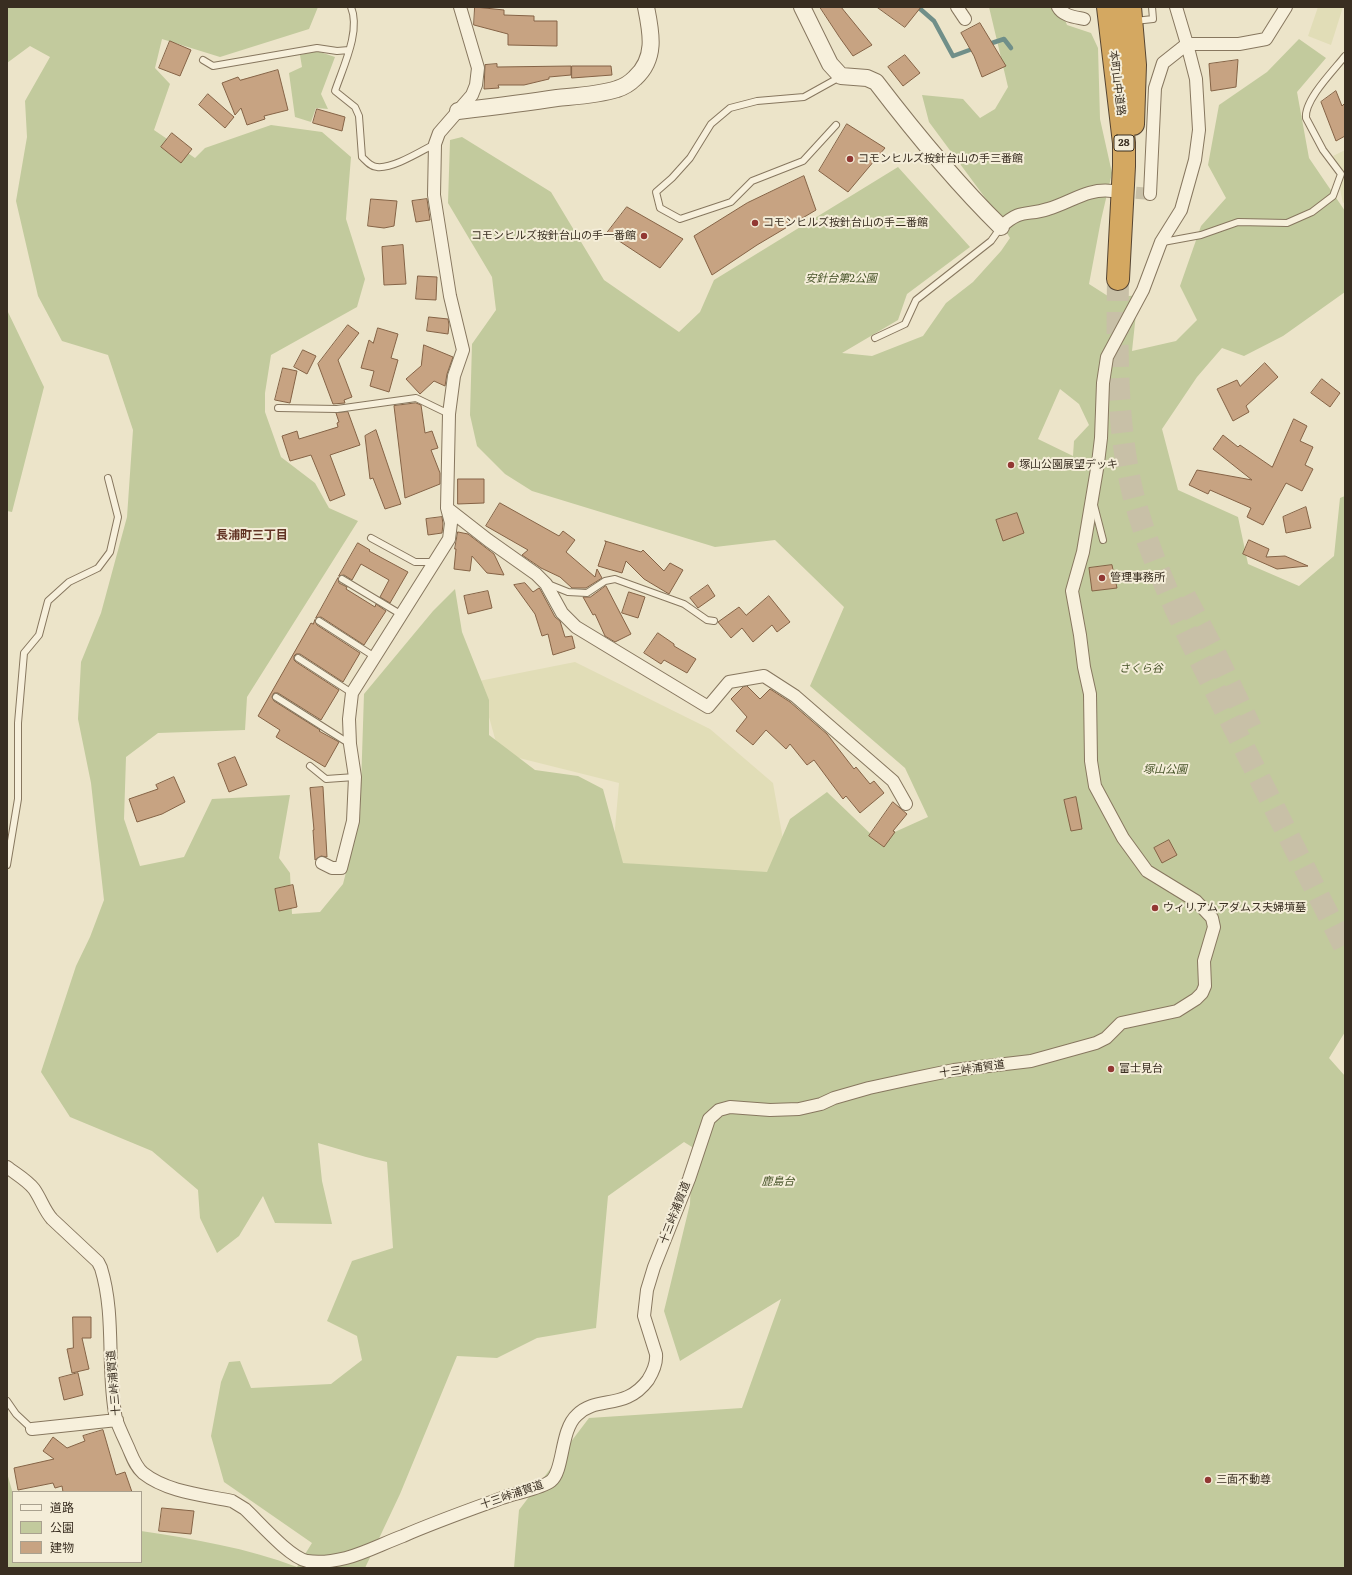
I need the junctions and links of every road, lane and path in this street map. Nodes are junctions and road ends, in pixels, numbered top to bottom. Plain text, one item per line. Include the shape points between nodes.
1 (351, 7) edge
2 (460, 7) edge
3 (646, 7) edge
4 (802, 7) edge
5 (957, 7) edge
6 (1058, 7) edge
7 (1108, 7) edge
8 (1152, 7) edge
9 (1176, 7) edge
10 (1286, 7) edge
11 (1131, 14) edge
12 (965, 18) dead end
13 (1084, 19) dead end
14 (1187, 44) junction
15 (348, 50) junction
16 (1345, 56) edge
17 (203, 60) dead end
18 (841, 76) junction
19 (458, 111) junction
20 (836, 125) dead end
21 (435, 144) junction
22 (1112, 191) tunnel mouth
23 (1150, 194) dead end
24 (1001, 227) junction
25 (1161, 242) junction
26 (875, 338) dead end
27 (278, 408) dead end
28 (449, 414) junction
29 (108, 478) dead end
30 (1092, 496) junction
31 (447, 508) junction
32 (371, 538) dead end
33 (1103, 540) dead end
34 (435, 562) junction
35 (342, 580) dead end
36 (546, 584) junction
37 (402, 616) junction
38 (714, 620) dead end
39 (319, 622) dead end
40 (375, 657) junction
41 (298, 658) dead end
42 (352, 693) junction
43 (276, 697) dead end
44 (350, 744) junction
45 (310, 766) dead end
46 (355, 777) junction
47 (906, 804) dead end
48 (322, 863) dead end
49 (7, 865) edge
50 (7, 1167) edge
51 (7, 1402) edge
52 (117, 1420) junction
53 (32, 1429) joint

1 - 15 lane via 355,28
2 - 19 street via 478,68 472,95
3 - 19 street via 652,40 649,56 636,78 620,88 595,94
4 - 18 street via 830,64
5 - 12 street
6 - 13 street via 1060,11
7 - 11 highway, 本町山中道路 / 28 via 1124,143 1123,279 1135,65
8 - 11 lane via 1153,19
9 - 14 street
10 - 14 street via 1266,39 1239,44
14 - 23 street via 1163,63 1155,88
14 - 25 street via 1196,79 1199,130 1195,160 1181,210
15 - 17 lane via 317,48 213,66
15 - 21 lane via 335,91 355,107 359,116 362,157 377,167 395,164
16 - 25 lane via 1316,92 1305,112 1323,150 1341,174 1333,196 1312,212 1287,223 1238,222 1201,235
18 - 20 lane via 804,97 757,101 730,108 711,124 690,158 656,192 660,208 680,219 731,202 752,181 803,161
18 - 24 street via 867,78 876,82 936,159
19 - 21 street via 439,133
21 - 28 street via 434,196 450,296 463,350 454,376
22 - 24 street via 1093,191 1047,210 1022,213 1010,218
24 - 26 lane via 991,241 916,300 905,324
25 - 30 street via 1143,290 1107,357 1103,382 1101,438
27 - 28 lane via 337,409 416,398
28 - 31 street
29 - 49 lane via 118,516 110,552 98,568 69,582 48,601 39,635 24,653 18,723 18,799
30 - 33 lane
30 - 52 street, 十三峠浦賀道 via 1083,552 1072,592 1090,694 1091,761 1095,786 1123,838 1147,871 1196,901 1212,918 1214,927 1204,961 1205,986 1196,999 1177,1011 1121,1023 1106,1038 1096,1043 1031,1061 923,1076 869,1088 799,1109 730,1107 718,1110 709,1119 647,1290 644,1316 656,1354 653,1371 646,1383 629,1398 593,1406 577,1414 568,1429 555,1477 546,1484 503,1497 348,1558 333,1561 306,1560 292,1553 245,1509 232,1501 176,1489 143,1473 134,1460
31 - 34 street via 451,523 449,539
31 - 36 street
32 - 34 lane via 415,562
34 - 37 street
35 - 37 lane
36 - 38 lane via 568,592 587,593 605,581 615,580 684,604 707,620
36 - 47 street via 562,613 576,627 708,707 729,682 764,676 795,696 893,781
37 - 40 street
39 - 40 lane
40 - 42 street
41 - 42 lane
42 - 44 street
43 - 44 lane
44 - 46 street
45 - 46 lane via 326,780
46 - 48 street via 353,820 341,868 332,868
50 - 52 street, 十三峠浦賀道 via 30,1184 52,1219 98,1262 101,1268 109,1322
51 - 53 lane
52 - 53 street

